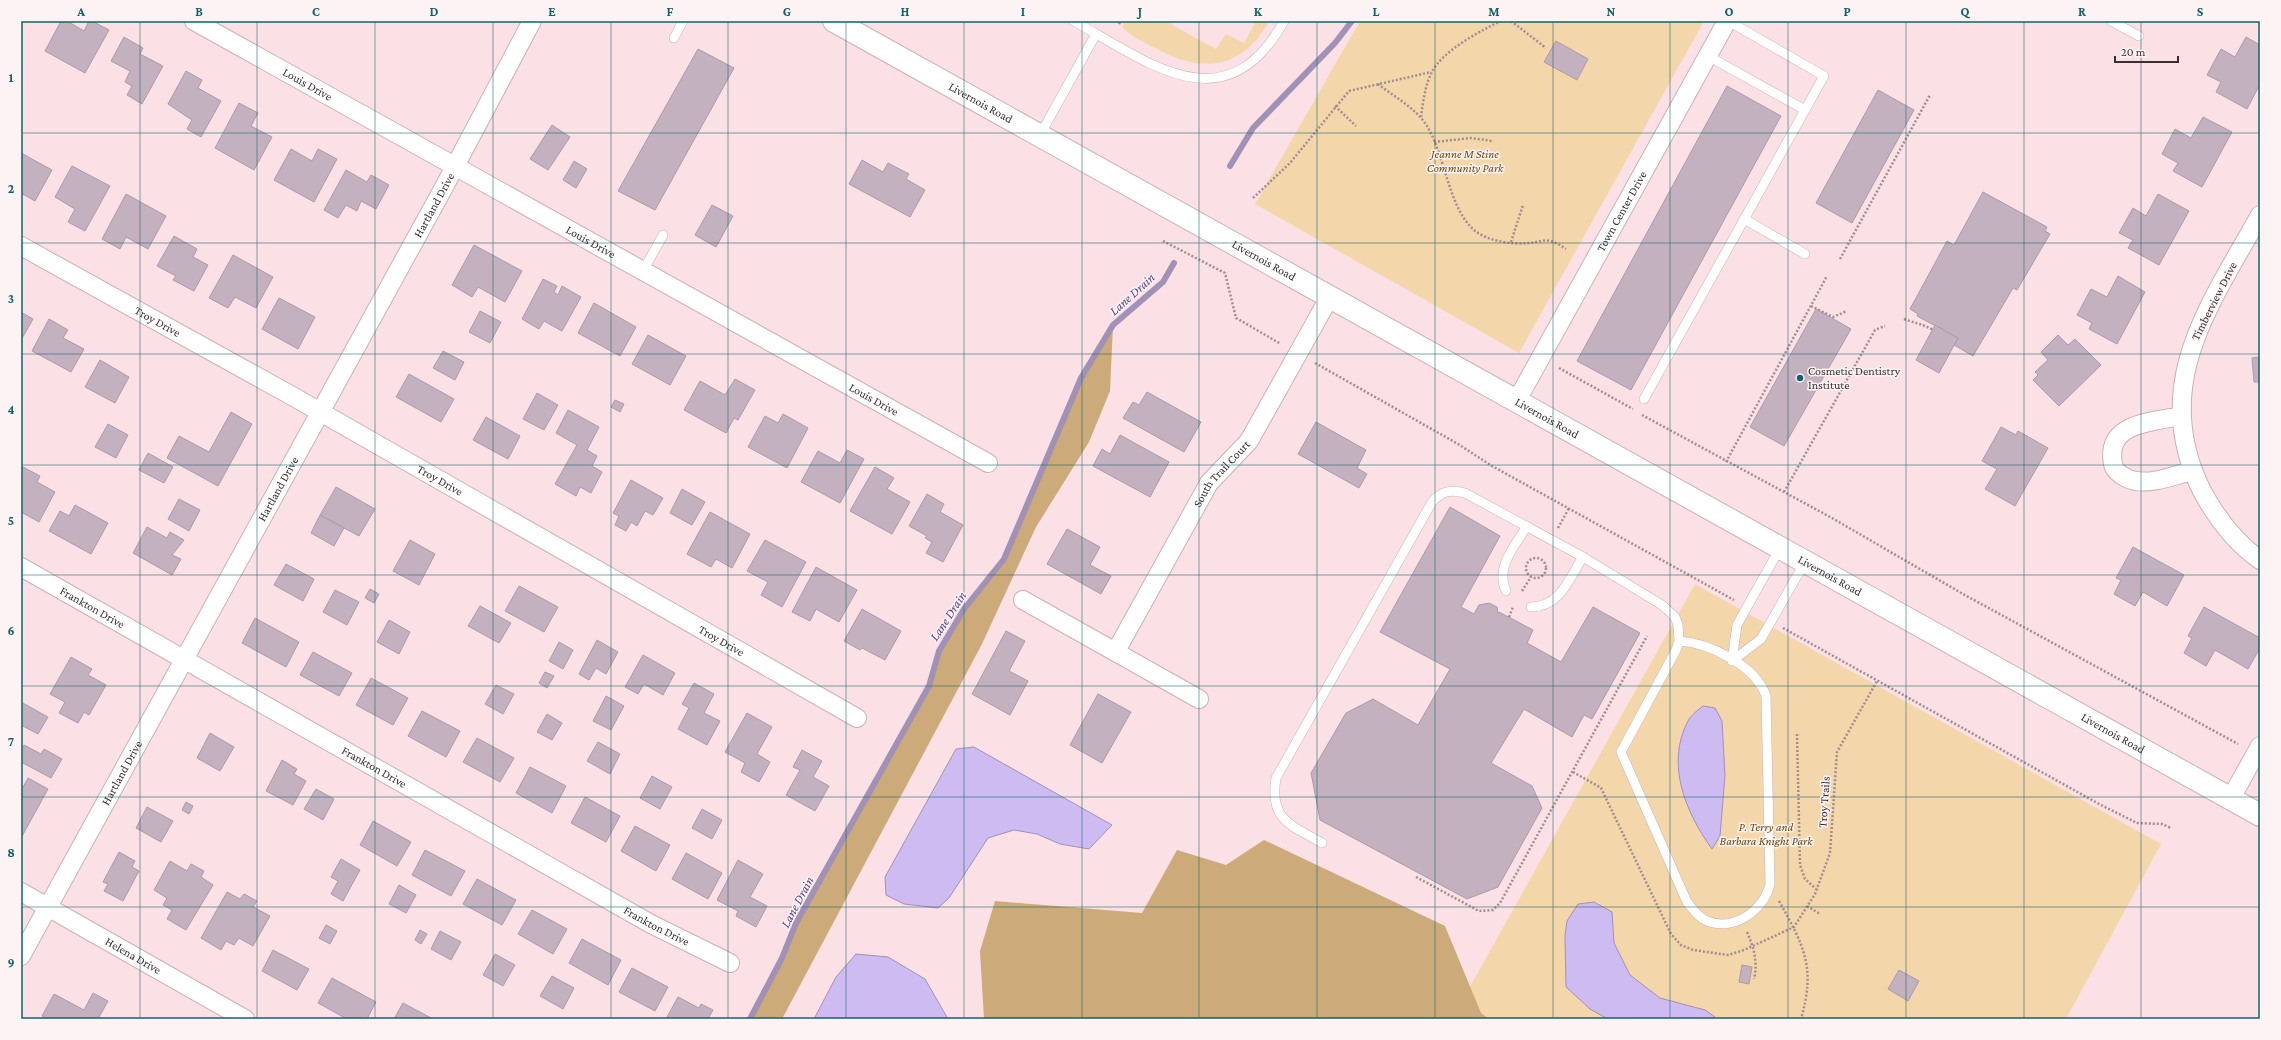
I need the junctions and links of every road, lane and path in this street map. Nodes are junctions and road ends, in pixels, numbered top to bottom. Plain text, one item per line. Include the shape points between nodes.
1 (194, 21) edge
2 (532, 21) edge
3 (683, 21) edge
4 (834, 21) edge
5 (1074, 21) edge
6 (1121, 21) edge
7 (1284, 21) edge
8 (1501, 21) edge
9 (1510, 21) edge
10 (1728, 21) edge
11 (2111, 21) edge
12 (1119, 24) dead end
13 (1096, 34) junction
14 (2139, 36) dead end
15 (674, 38) dead end
16 (1546, 48) dead end
17 (1708, 56) junction
18 (1431, 72) junction
19 (1378, 84) junction
20 (1930, 95) dead end
21 (1335, 106) junction
22 (1805, 110) junction
23 (1421, 117) junction
24 (1356, 126) dead end
25 (1040, 135) junction
26 (1492, 141) dead end
27 (1434, 142) junction
28 (455, 168) junction
29 (1253, 198) dead end
30 (1523, 205) dead end
31 (2260, 215) edge
32 (1744, 219) junction
33 (663, 234) dead end
34 (1163, 241) dead end
35 (1511, 242) junction
36 (21, 246) edge
37 (1566, 249) dead end
38 (1804, 254) dead end
39 (1840, 259) dead end
40 (643, 271) junction
41 (1828, 276) dead end
42 (1329, 298) junction
43 (1811, 306) junction
44 (1847, 311) dead end
45 (1904, 319) dead end
46 (1885, 326) dead end
47 (1932, 330) dead end
48 (1284, 346) dead end
49 (1312, 362) dead end
50 (1559, 368) dead end
51 (1644, 399) dead end
52 (1516, 402) junction
53 (319, 412) junction
54 (2182, 416) junction
55 (1726, 462) junction
56 (988, 463) dead end
57 (2192, 471) junction
58 (1784, 492) junction
59 (1569, 508) junction
60 (1527, 526) junction
61 (1556, 530) dead end
62 (1780, 548) junction
63 (1583, 557) junction
64 (2260, 560) edge
65 (1805, 562) junction
66 (21, 567) edge
67 (1531, 577) junction
68 (1506, 591) dead end
69 (1522, 591) dead end
70 (1023, 600) dead end
71 (1737, 602) dead end
72 (1513, 607) dead end
73 (1531, 607) dead end
74 (1508, 617) dead end
75 (1788, 630) dead end
76 (1647, 636) dead end
77 (1679, 641) junction
78 (1116, 651) junction
79 (184, 659) junction
80 (1732, 661) junction
81 (1877, 681) junction
82 (1199, 699) dead end
83 (857, 718) dead end
84 (1797, 734) dead end
85 (2236, 742) dead end
86 (2260, 746) edge
87 (2231, 798) junction
88 (2260, 815) edge
89 (2172, 828) dead end
90 (1322, 843) dead end
91 (1416, 877) dead end
92 (1769, 889) junction
93 (1816, 889) junction
94 (21, 892) edge
95 (1806, 906) junction
96 (48, 907) junction
97 (1820, 914) dead end
98 (1741, 919) junction
99 (1794, 927) junction
100 (21, 956) edge
101 (730, 963) dead end
102 (1754, 979) dead end
103 (245, 1019) edge
104 (1801, 1019) edge

1 - 28 street, Louis Drive
2 - 28 street, Hartland Drive
3 - 15 lane
4 - 25 main road, Livernois Road
5 - 13 lane
6 - 12 path
7 - 13 lane via 1268,47 1251,63 1232,73 1211,79 1174,75
8 - 18 path via 1451,51
9 - 16 path
10 - 17 street, Town Center Drive
10 - 22 lane via 1824,76
11 - 14 lane
13 - 25 lane
17 - 22 lane
17 - 52 street, Town Center Drive
18 - 19 path
18 - 23 path via 1424,93
19 - 21 path via 1349,91
19 - 23 path
20 - 39 path
21 - 24 path
21 - 29 path via 1290,163
22 - 32 lane
23 - 27 path
25 - 42 main road, Livernois Road
26 - 27 path via 1471,138
27 - 35 path via 1457,206 1465,220 1490,239
28 - 40 street, Louis Drive
28 - 53 street, Hartland Drive
30 - 35 path
31 - 54 street, Timberview Drive via 2196,332 2182,386
32 - 38 lane
32 - 51 lane
33 - 40 lane
34 - 48 path via 1225,273 1236,318
35 - 37 path via 1548,240
36 - 53 street, Troy Drive
40 - 56 street, Louis Drive
41 - 43 path
42 - 52 main road, Livernois Road
42 - 78 street, South Trail Court via 1249,441 1210,484
43 - 44 path via 1834,318
43 - 55 path
45 - 47 path
46 - 58 path via 1875,330
49 - 59 path
50 - 55 path
52 - 62 main road, Livernois Road
53 - 79 street, Hartland Drive
53 - 83 street, Troy Drive
54 - 57 street, Timberview Drive via 2184,439
54 - 57 street via 2134,425 2122,432 2113,444 2111,455 2114,467 2134,482 2147,482
55 - 58 path
57 - 64 street, Timberview Drive via 2218,516 2234,537
58 - 85 path via 1962,594
59 - 61 path
59 - 71 path
60 - 63 lane
60 - 68 lane via 1504,564 1501,574
60 - 90 lane via 1465,493 1447,491 1438,494 1432,502 1276,778 1273,795 1276,809 1283,819
62 - 65 main road, Livernois Road
62 - 80 lane via 1737,625
63 - 73 lane via 1554,601 1545,606
63 - 77 lane via 1670,611 1678,625
65 - 80 lane via 1761,639
65 - 87 main road, Livernois Road
66 - 79 street, Frankton Drive
67 - 67 path via 1541,577 1545,573 1545,562 1541,559 1535,557 1527,564 1526,568
67 - 69 path
70 - 78 street
72 - 74 path
75 - 81 path
76 - 91 path via 1500,903 1493,910 1479,911
77 - 80 lane via 1699,644
77 - 98 lane via 1673,659 1621,752 1687,902 1697,914 1713,922 1722,924
78 - 82 street
79 - 96 street, Hartland Drive
79 - 101 street, Frankton Drive via 651,924
80 - 92 lane via 1759,680 1766,696
81 - 89 path via 2137,823 2162,824
81 - 93 path, Troy Trails via 1837,752 1830,853
84 - 93 path via 1800,866 1805,879
86 - 87 street
87 - 88 main road, Livernois Road
92 - 98 lane via 1762,904
92 - 99 path via 1777,897
93 - 95 path, Troy Trails
94 - 96 street, Helena Drive
95 - 97 path
95 - 99 path, Troy Trails
96 - 100 street, Hartland Drive
96 - 103 street, Helena Drive
98 - 102 path via 1754,946 1757,967
99 - 104 path via 1807,956 1808,995

